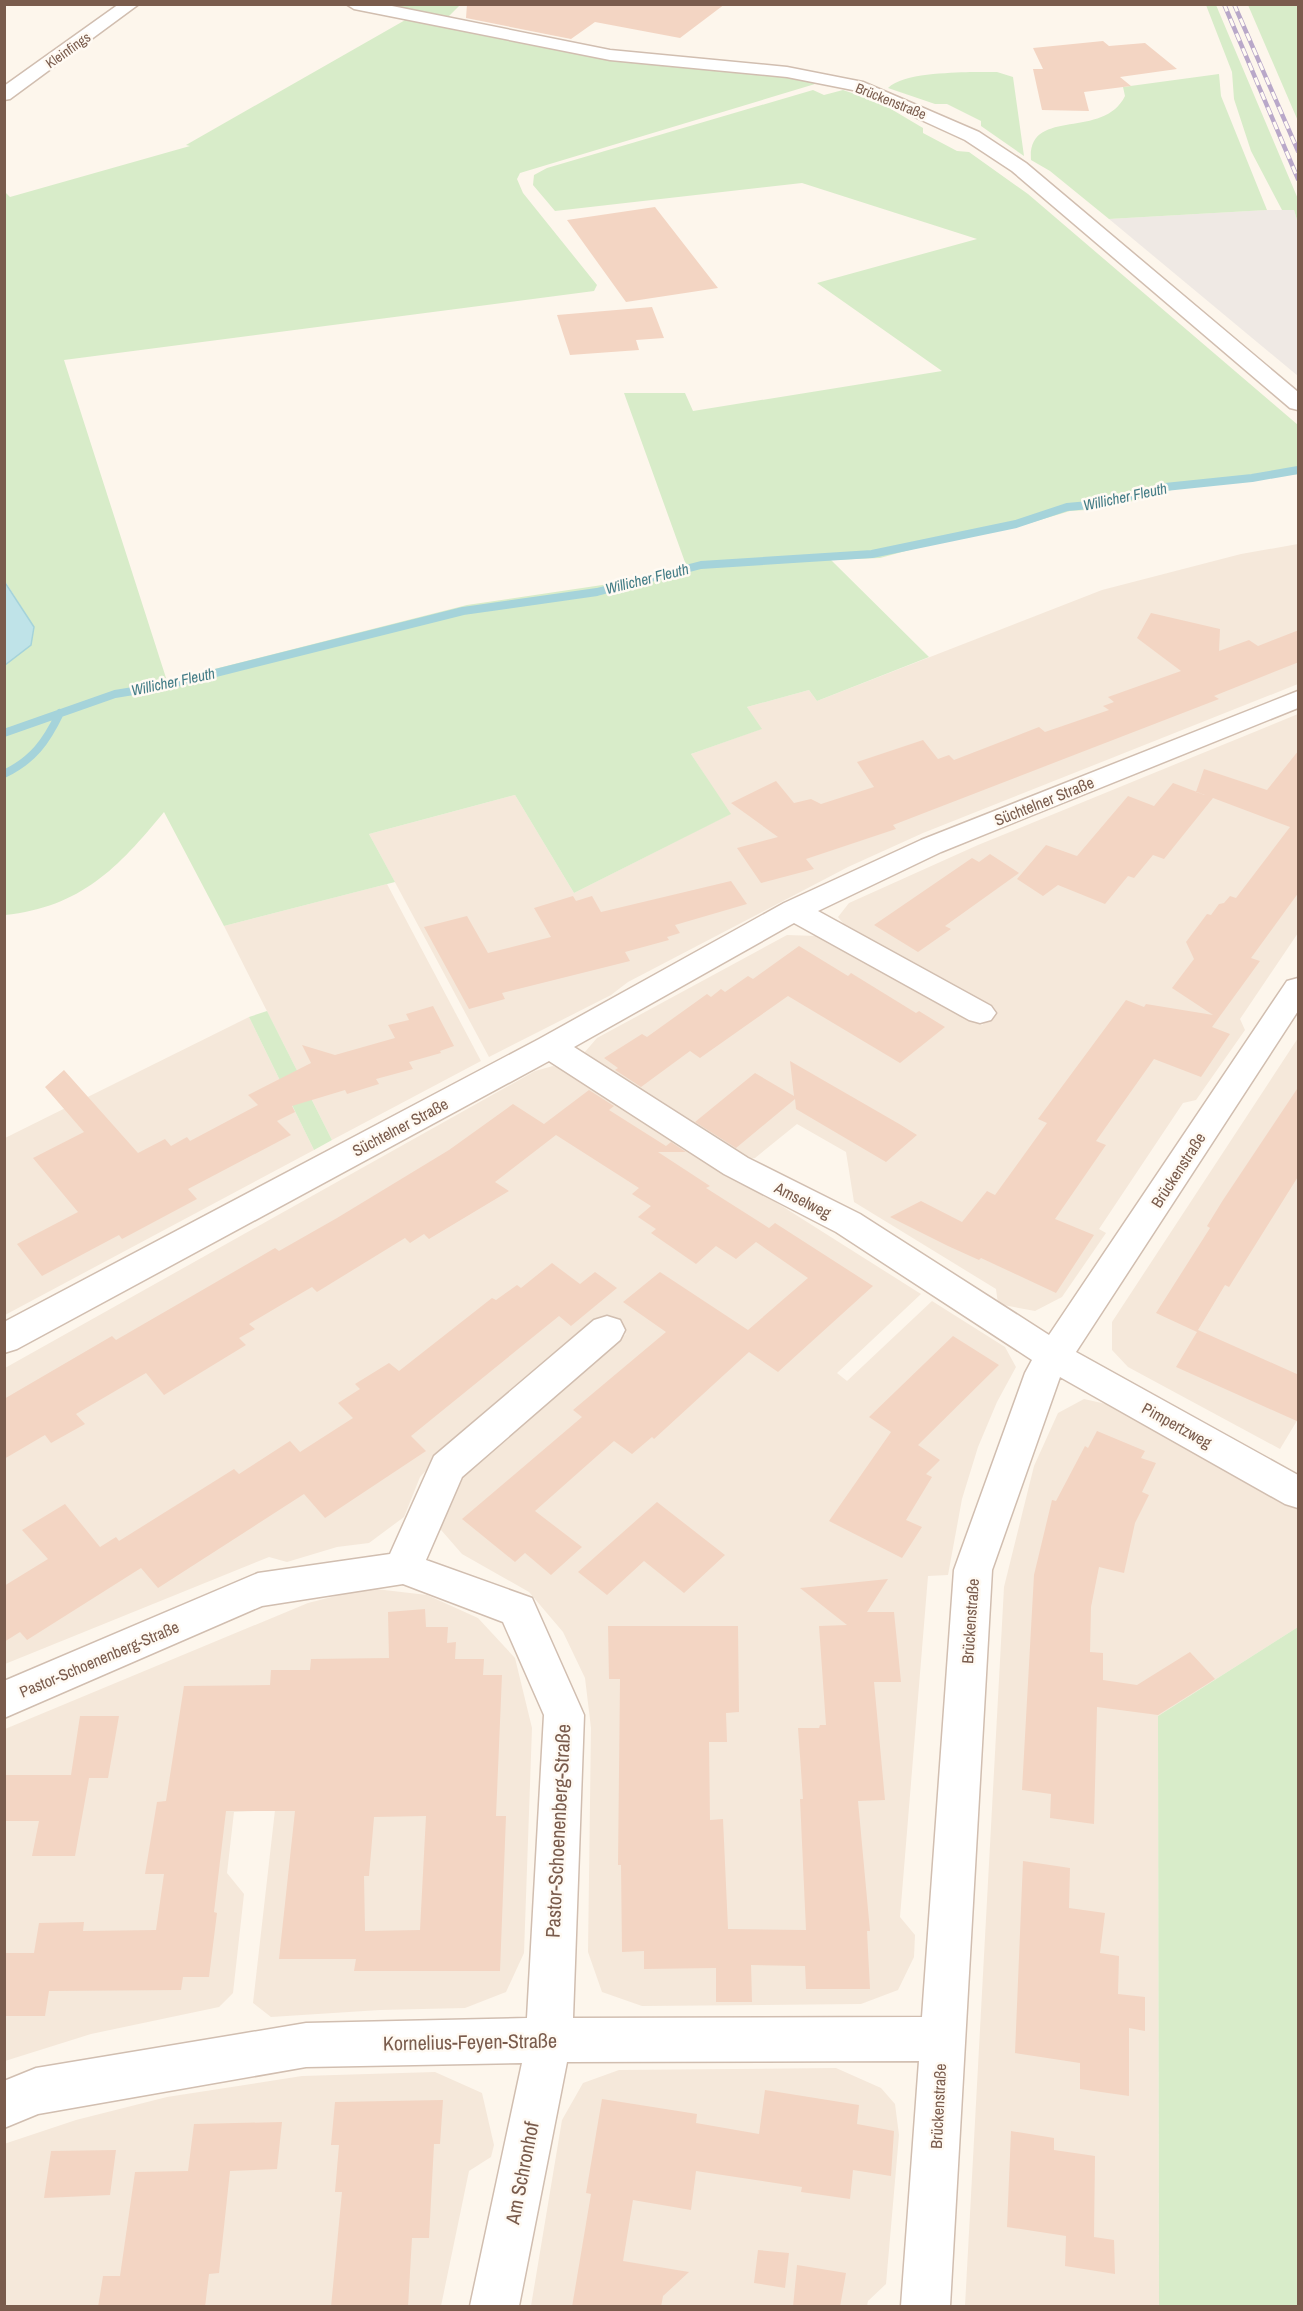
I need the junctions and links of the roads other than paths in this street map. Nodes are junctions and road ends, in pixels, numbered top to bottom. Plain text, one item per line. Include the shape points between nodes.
1 (131, 4) edge
2 (354, 4) edge
3 (4, 95) edge
4 (1299, 403) edge
5 (1299, 699) edge
6 (794, 910) junction
7 (1299, 988) edge
8 (980, 1013) dead end
9 (550, 1047) junction
10 (607, 1330) dead end
11 (4, 1339) edge
12 (1055, 1357) junction
13 (1299, 1493) edge
14 (403, 1568) junction
15 (4, 1700) edge
16 (942, 2039) junction
17 (549, 2040) junction
18 (4, 2105) edge
19 (495, 2307) edge
20 (926, 2307) edge

1 - 3 street, Kleinfings
2 - 4 street, Brückenstraße via 464,18 610,55 787,72 872,91 972,136 1019,167
5 - 6 street, Süchtelner Straße via 931,846
6 - 8 street
6 - 9 street, Süchtelner Straße
7 - 12 street, Brückenstraße
9 - 11 street, Süchtelner Straße
9 - 12 street, Amselweg via 736,1166 848,1223
10 - 14 street via 447,1467
12 - 13 street, Pimpertzweg
12 - 16 street, Brückenstraße via 1043,1373 973,1570
14 - 15 street, Pastor-Schoenenberg-Straße via 258,1590
14 - 17 street, Pastor-Schoenenberg-Straße via 518,1610 564,1715
16 - 17 street, Kornelius-Feyen-Straße
16 - 20 street, Brückenstraße
17 - 18 street, Kornelius-Feyen-Straße via 306,2044 36,2091
17 - 19 street, Am Schronhof

